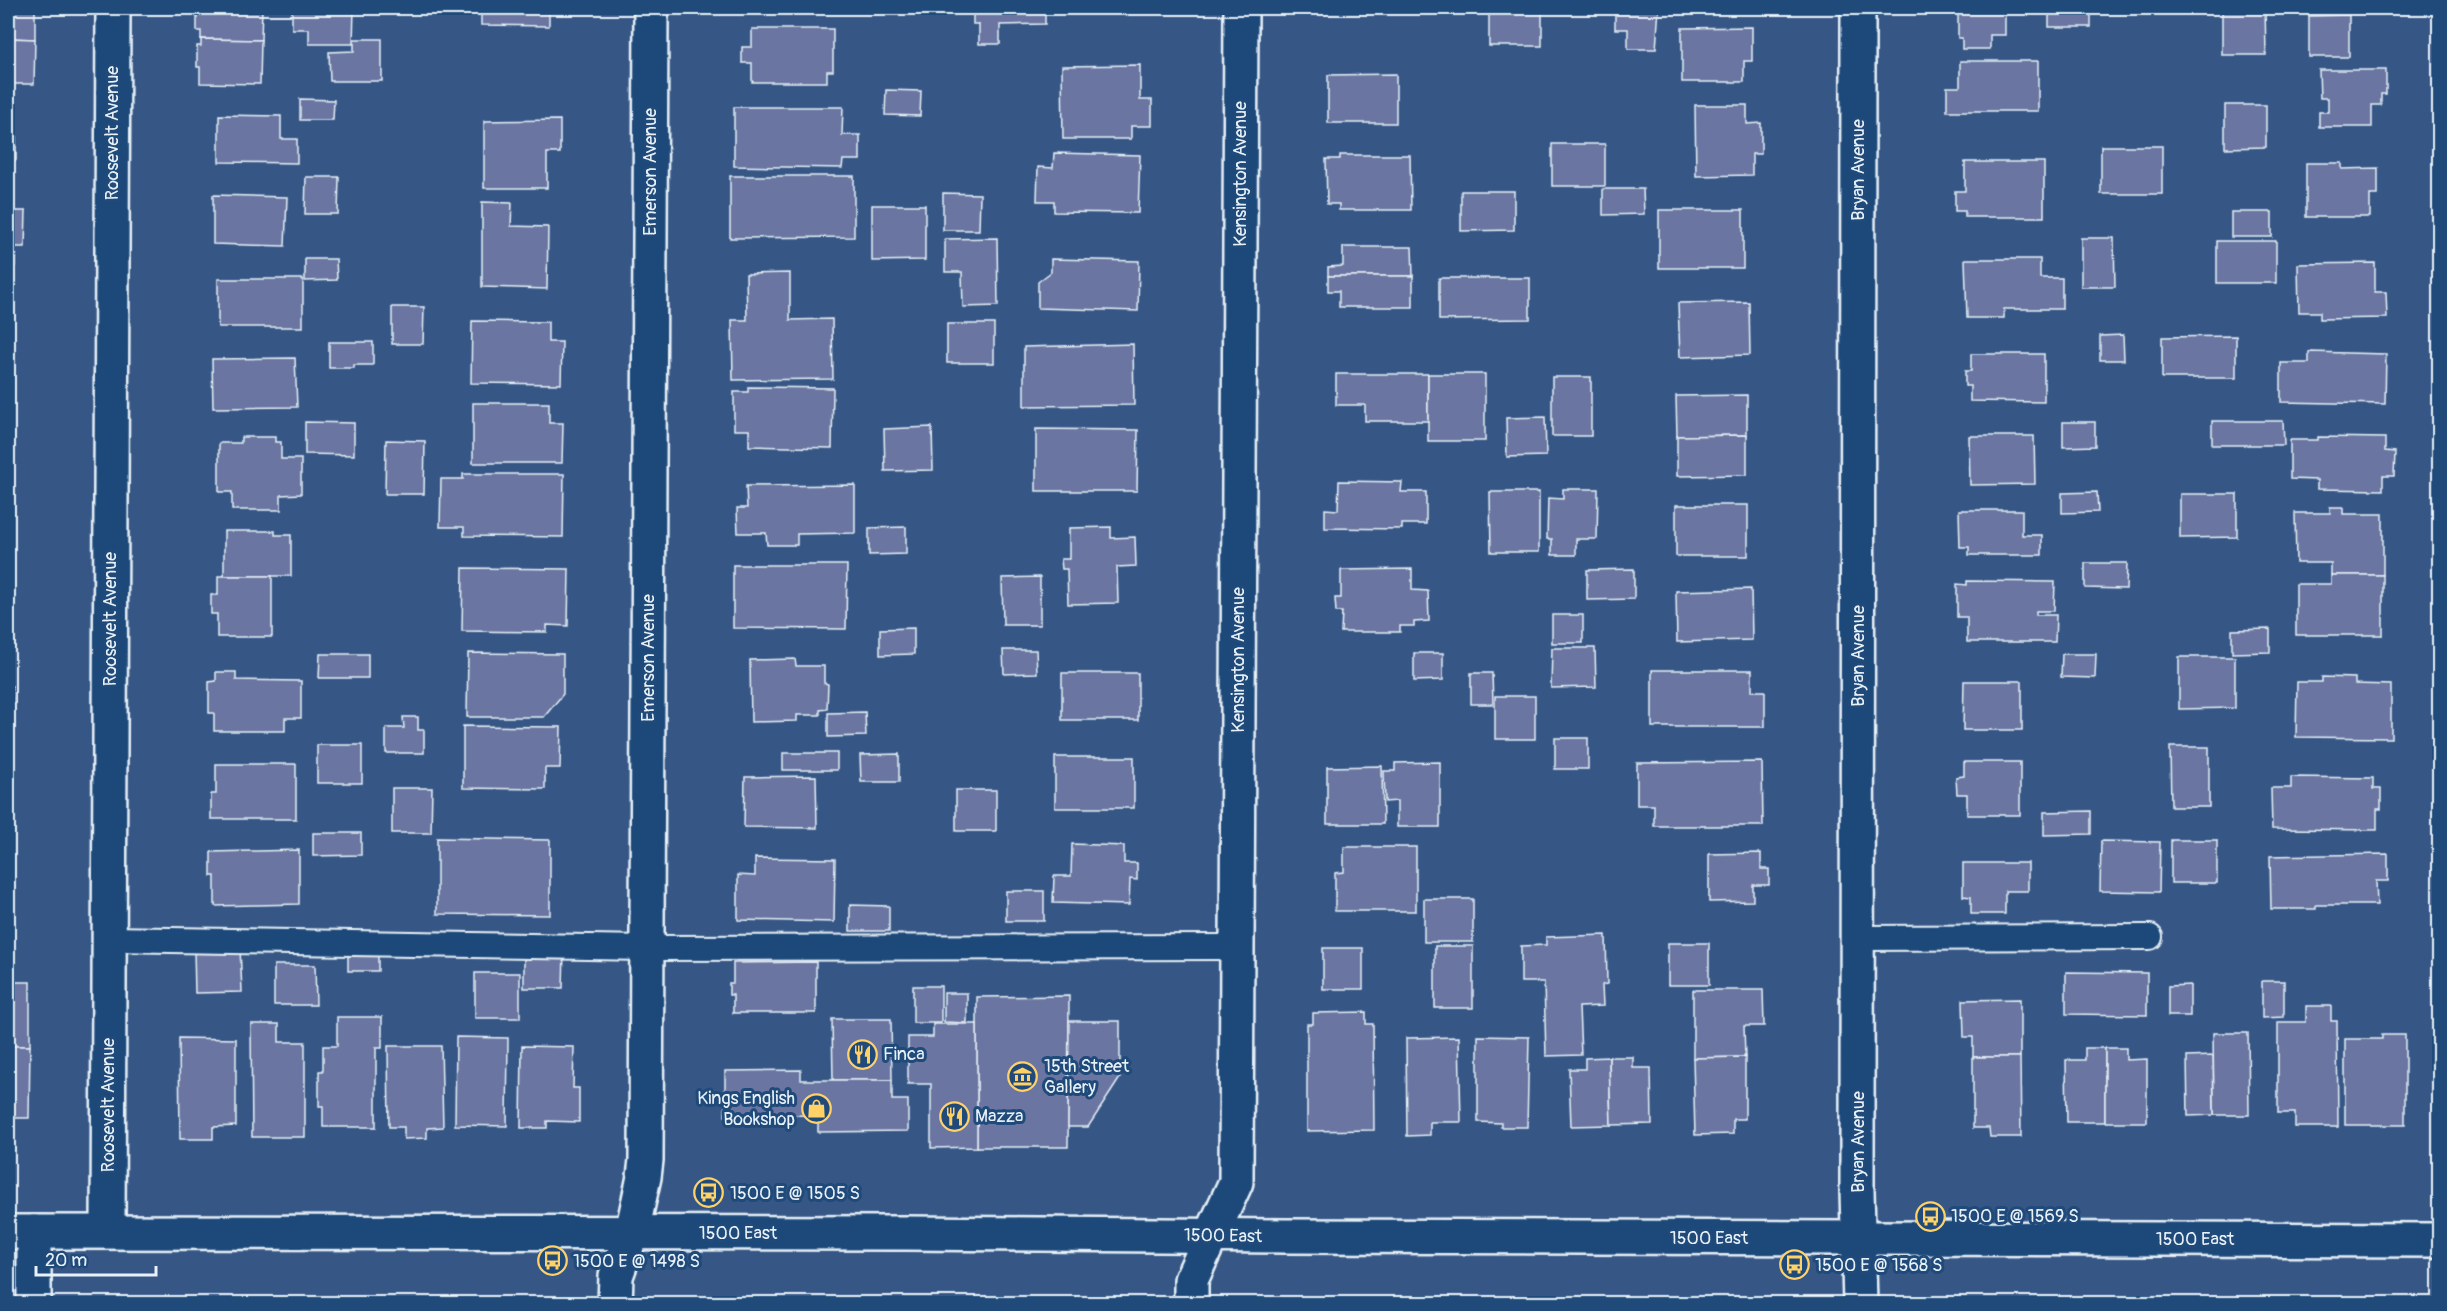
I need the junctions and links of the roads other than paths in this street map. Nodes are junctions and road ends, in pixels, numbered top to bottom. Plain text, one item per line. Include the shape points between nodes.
1 (113, 8) edge
2 (651, 8) edge
3 (1241, 8) edge
4 (1858, 8) edge
5 (2150, 937) dead end
6 (1857, 938) junction
7 (109, 939) junction
8 (1237, 947) junction
9 (646, 948) junction
10 (108, 1231) junction
11 (21, 1232) edge
12 (632, 1232) junction
13 (1213, 1236) junction
14 (1859, 1239) junction
15 (2439, 1240) edge
16 (34, 1304) edge
17 (615, 1304) edge
18 (1191, 1304) edge
19 (1860, 1304) edge

1 - 7 street, Roosevelt Avenue
2 - 9 street, Emerson Avenue
3 - 8 street, Kensington Avenue
4 - 6 street, Bryan Avenue
5 - 6 lane
6 - 14 street, Bryan Avenue
7 - 9 lane
7 - 10 street, Roosevelt Avenue
8 - 9 lane
8 - 13 street, Kensington Avenue via 1236,1182
9 - 12 street, Emerson Avenue via 646,1160
10 - 11 street, 1500 East
10 - 12 street, 1500 East
11 - 16 street
12 - 13 street, 1500 East
12 - 17 street, Emerson Avenue via 616,1276
13 - 14 street, 1500 East
13 - 18 street, Kensington Avenue via 1191,1280
14 - 15 street, 1500 East
14 - 19 street, Bryan Avenue

